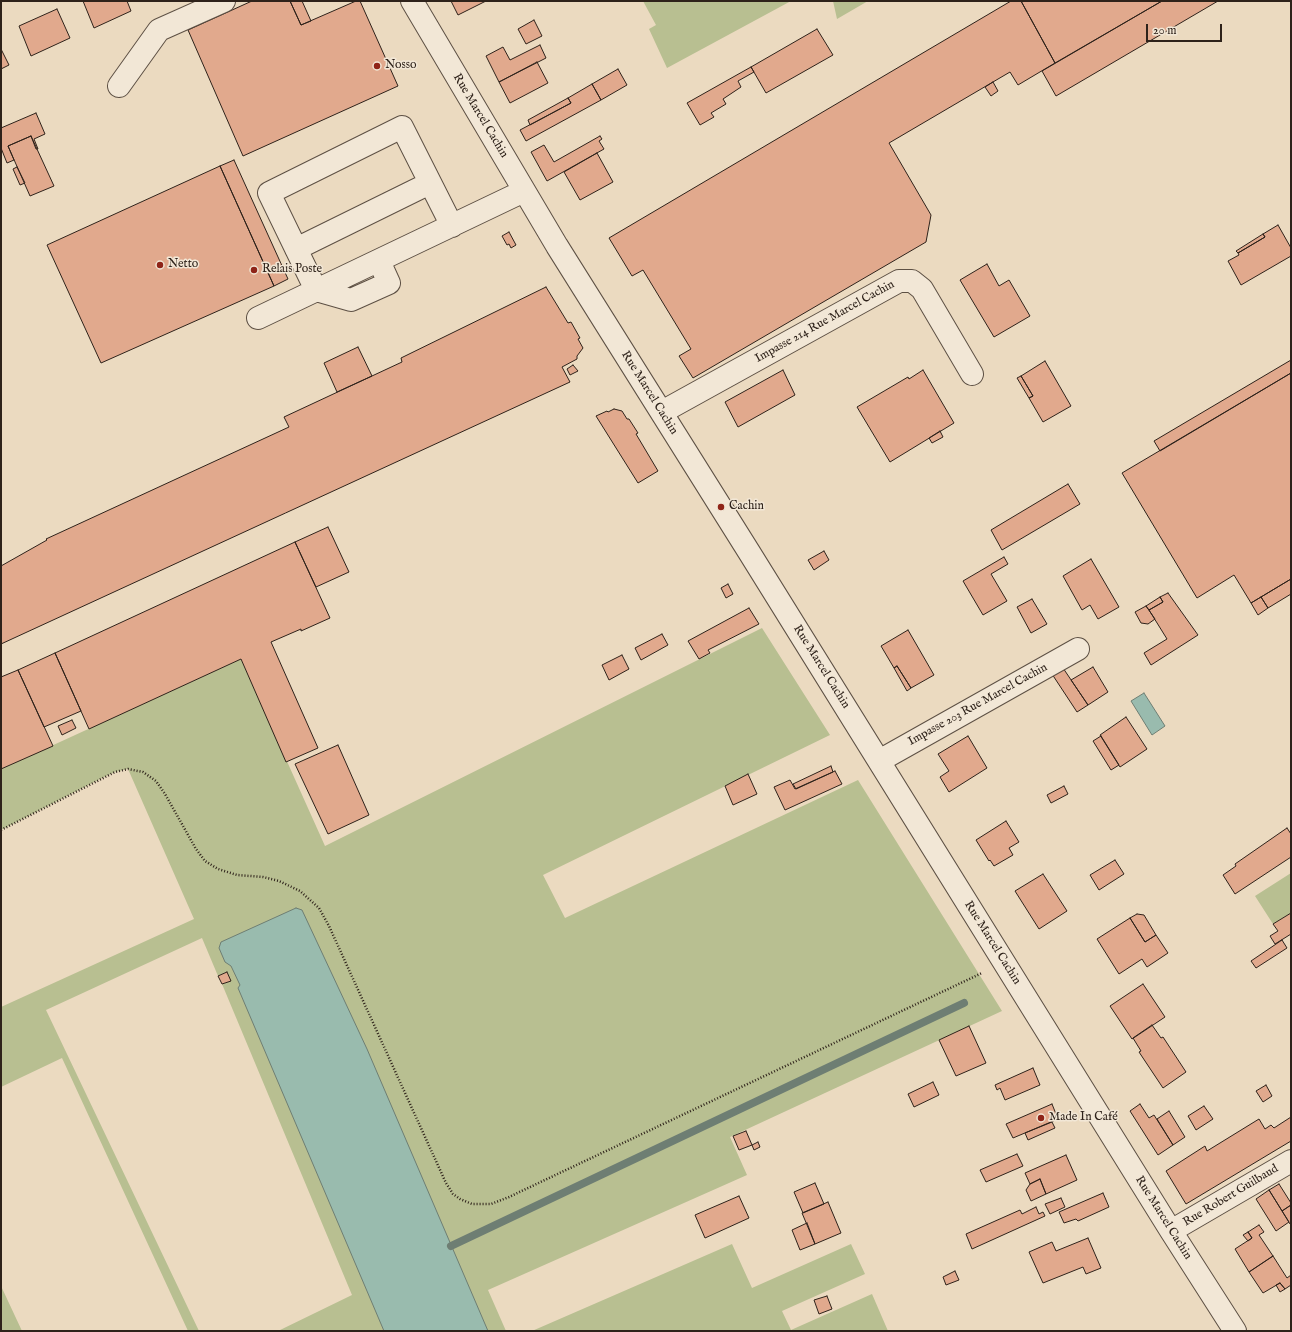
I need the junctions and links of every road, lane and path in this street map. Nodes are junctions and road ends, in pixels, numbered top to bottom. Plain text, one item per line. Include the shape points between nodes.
1 (224, 1) edge
2 (412, 1) edge
3 (119, 86) dead end
4 (430, 183) junction
5 (524, 191) junction
6 (452, 226) junction
7 (296, 249) junction
8 (316, 290) junction
9 (258, 318) dead end
10 (972, 374) dead end
11 (662, 412) junction
12 (1078, 649) dead end
13 (879, 761) junction
14 (1, 830) edge
15 (1003, 961) junction
16 (1291, 1161) edge
17 (1171, 1232) junction
18 (1235, 1331) edge

1 - 3 street via 159,30
2 - 5 street, Rue Marcel Cachin
4 - 6 street
4 - 7 street
4 - 7 street via 402,127 395,130 269,193
5 - 6 street
5 - 11 street, Rue Marcel Cachin
6 - 8 street via 378,261 389,283 351,300
7 - 8 street
8 - 9 street
10 - 11 street, Impasse 214 Rue Marcel Cachin via 922,288 912,281 899,281
11 - 13 street, Rue Marcel Cachin
12 - 13 street, Impasse 203 Rue Marcel Cachin
13 - 15 street, Rue Marcel Cachin
14 - 15 path via 115,772 128,769 144,772 156,781 165,794 205,861 218,869 237,875 279,881 300,891 319,908 330,926 446,1183 453,1194 472,1204 491,1204 509,1197 973,978
15 - 17 street, Rue Marcel Cachin
16 - 17 street, Rue Robert Guilbaud
17 - 18 street, Rue Marcel Cachin

